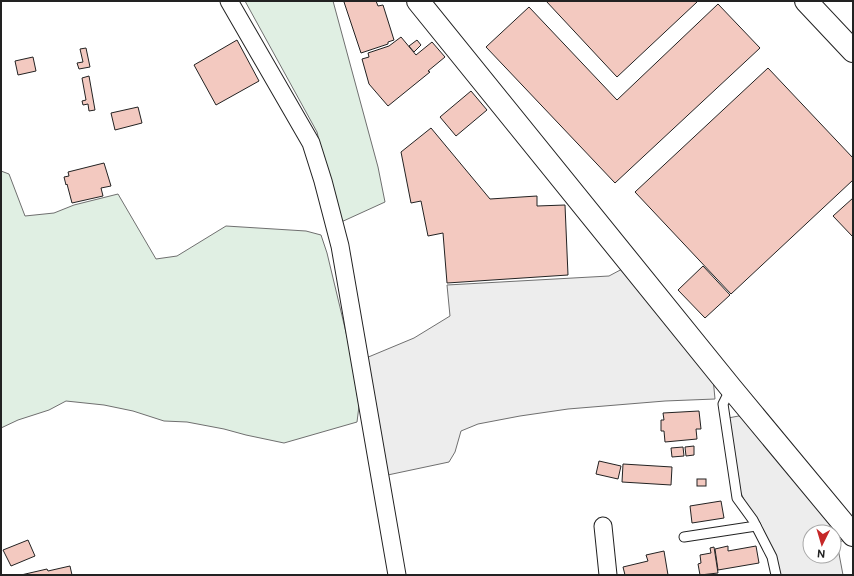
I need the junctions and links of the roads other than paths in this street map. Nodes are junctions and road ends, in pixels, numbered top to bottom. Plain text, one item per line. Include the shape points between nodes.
1 (229, 1) edge
2 (418, 1) edge
3 (806, 1) edge
4 (853, 51) edge
5 (731, 388) junction
6 (603, 526) dead end
7 (756, 526) junction
8 (853, 535) edge
9 (684, 537) dead end
10 (397, 575) edge
11 (608, 575) edge
12 (776, 575) edge

1 - 10 street via 311,143 324,181 340,246
2 - 5 street
3 - 4 street
5 - 7 lane via 722,404 737,498
5 - 8 street
6 - 11 street
7 - 9 lane
7 - 12 lane via 772,558

